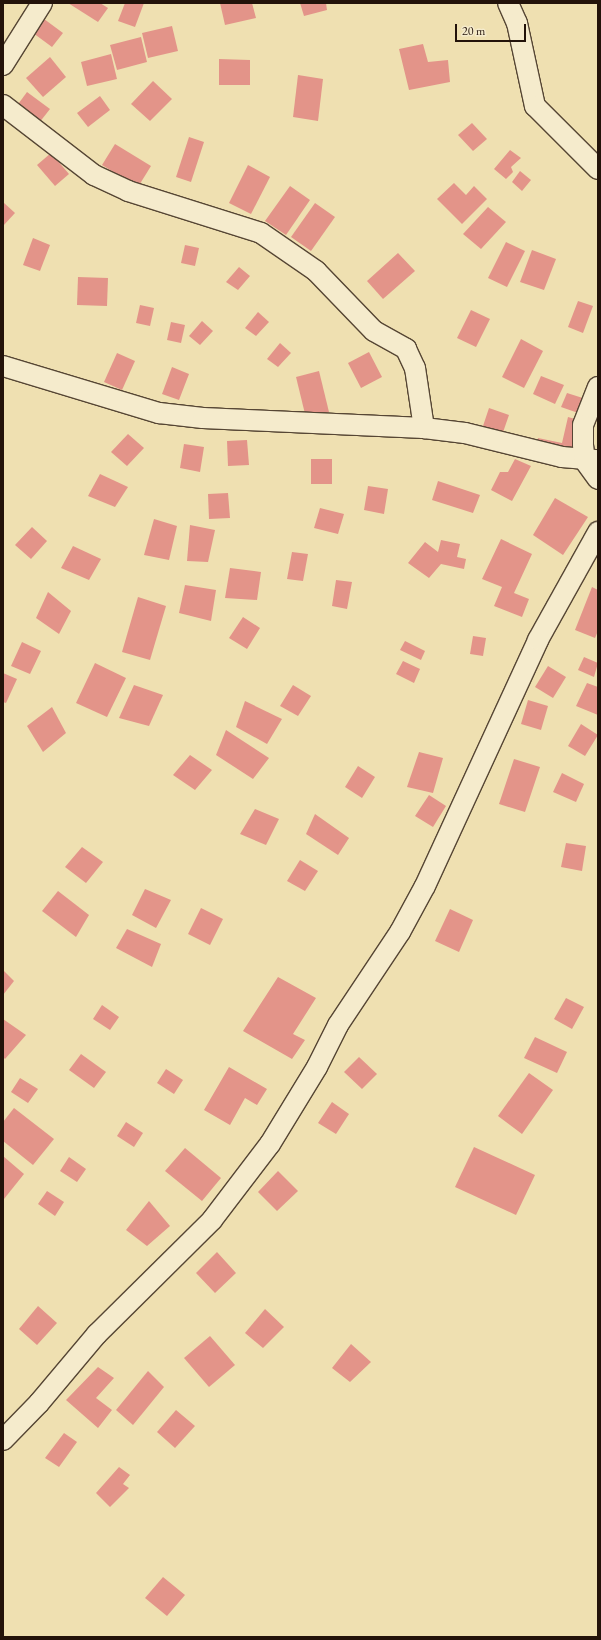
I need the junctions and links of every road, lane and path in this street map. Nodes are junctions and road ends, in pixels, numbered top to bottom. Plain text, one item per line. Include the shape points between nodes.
1 (42, 3) edge
2 (508, 3) edge
3 (3, 65) edge
4 (3, 105) edge
5 (598, 169) edge
6 (3, 366) edge
7 (598, 387) edge
8 (424, 428) junction
9 (592, 460) edge
10 (598, 479) edge
11 (598, 532) edge
12 (3, 1440) edge

1 - 3 street
2 - 5 street via 517,23 535,106
4 - 8 street via 94,176 128,191 261,234 316,270 374,331 406,349 415,368
6 - 8 street via 159,413 203,418
7 - 9 street via 583,426
8 - 9 street via 465,433 562,457
9 - 10 street
11 - 12 street via 538,640 418,899 400,932 338,1024 317,1067 270,1144 212,1220 97,1334 39,1403

